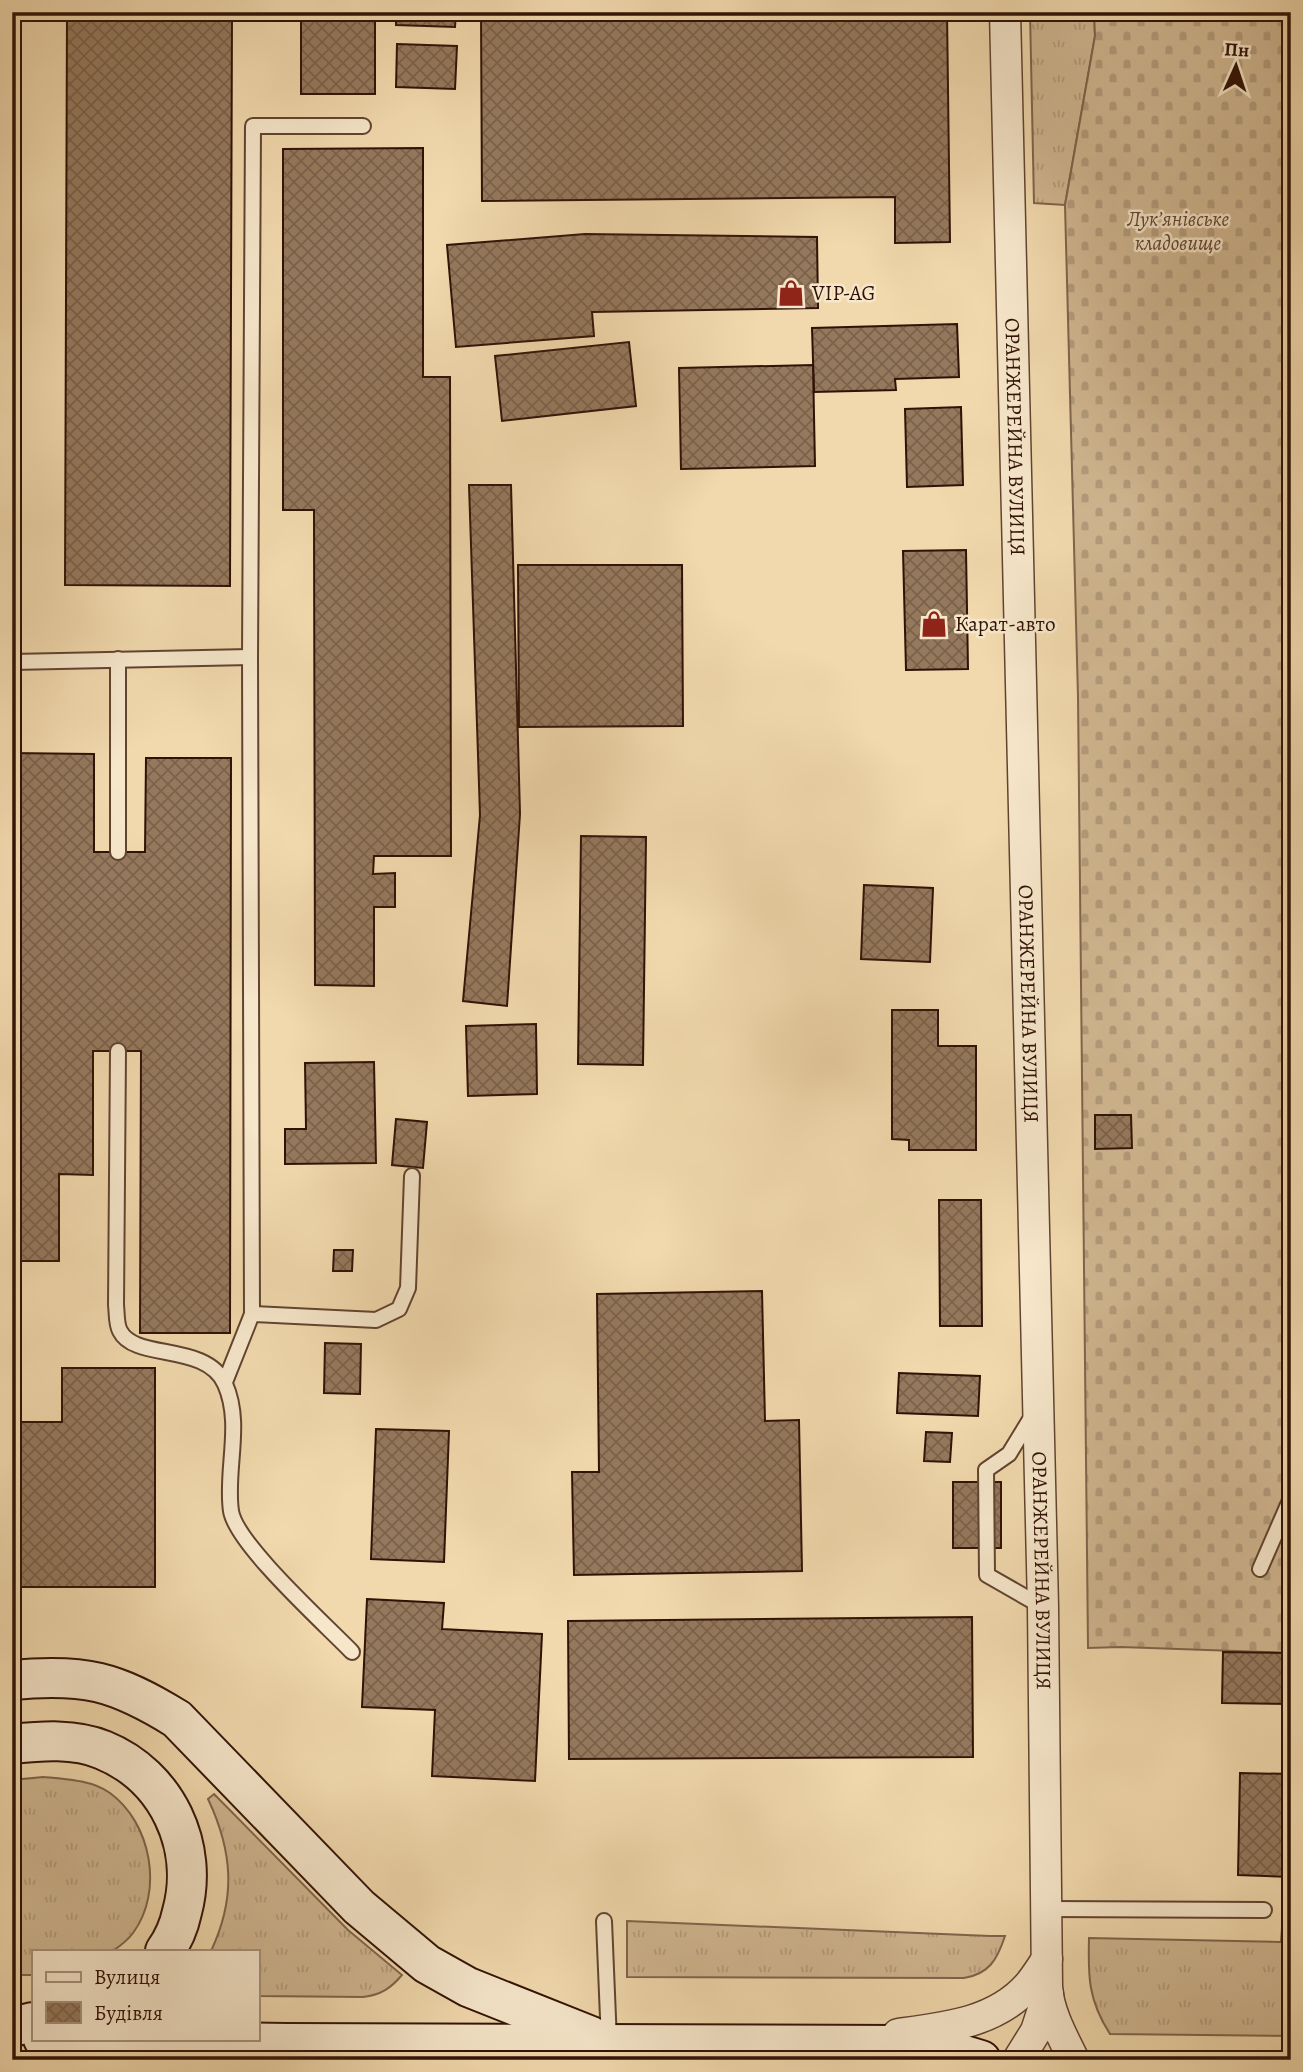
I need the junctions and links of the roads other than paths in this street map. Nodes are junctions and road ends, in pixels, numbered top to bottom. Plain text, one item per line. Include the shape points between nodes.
1 (1005, 12) edge
2 (363, 126) dead end
3 (250, 657) junction
4 (118, 659) junction
5 (12, 662) edge
6 (118, 852) dead end
7 (118, 1051) dead end
8 (412, 1176) dead end
9 (252, 1314) junction
10 (225, 1382) junction
11 (1038, 1406) junction
12 (1291, 1498) edge
13 (1260, 1569) dead end
14 (1043, 1607) junction
15 (352, 1652) dead end
16 (12, 1680) edge
17 (12, 1744) edge
18 (1046, 1909) junction
19 (1264, 1910) dead end
20 (604, 1921) dead end
21 (166, 1950) edge
22 (1047, 1959) junction
23 (1048, 1994) junction
24 (32, 2022) edge
25 (12, 2027) edge
26 (12, 2038) edge
27 (32, 2039) edge
28 (104, 2040) edge
29 (609, 2043) junction
30 (820, 2045) junction
31 (981, 2060) edge
32 (1018, 2060) edge
33 (1074, 2060) edge

1 - 11 street, ОРАНЖЕРЕЙНА ВУЛИЦЯ
2 - 3 lane via 253,126
3 - 4 lane
3 - 9 lane
4 - 5 lane
4 - 6 lane
7 - 10 lane via 116,1305 120,1331 134,1345 208,1364
8 - 9 lane via 408,1288 399,1309 376,1320
9 - 10 lane
10 - 15 lane via 233,1413 231,1510 236,1527
11 - 14 street, ОРАНЖЕРЕЙНА ВУЛИЦЯ
11 - 14 lane via 1009,1454 986,1470 987,1575
12 - 13 lane
14 - 18 street, ОРАНЖЕРЕЙНА ВУЛИЦЯ
16 - 29 main road via 77,1678 110,1684 145,1699 177,1719 359,1907 427,1964 468,1987
17 - 21 main road via 71,1742 101,1749 131,1764 156,1790 179,1828 189,1866 180,1922
18 - 19 lane
18 - 22 street, ОРАНЖЕРЕЙНА ВУЛИЦЯ
20 - 29 lane
22 - 23 street, ОРАНЖЕРЕЙНА ВУЛИЦЯ
22 - 30 street via 1027,1986 984,2017 936,2029
23 - 32 street via 1036,2031
23 - 33 street
24 - 25 main road
26 - 27 main road
28 - 29 main road
29 - 30 main road
30 - 31 main road via 941,2048

